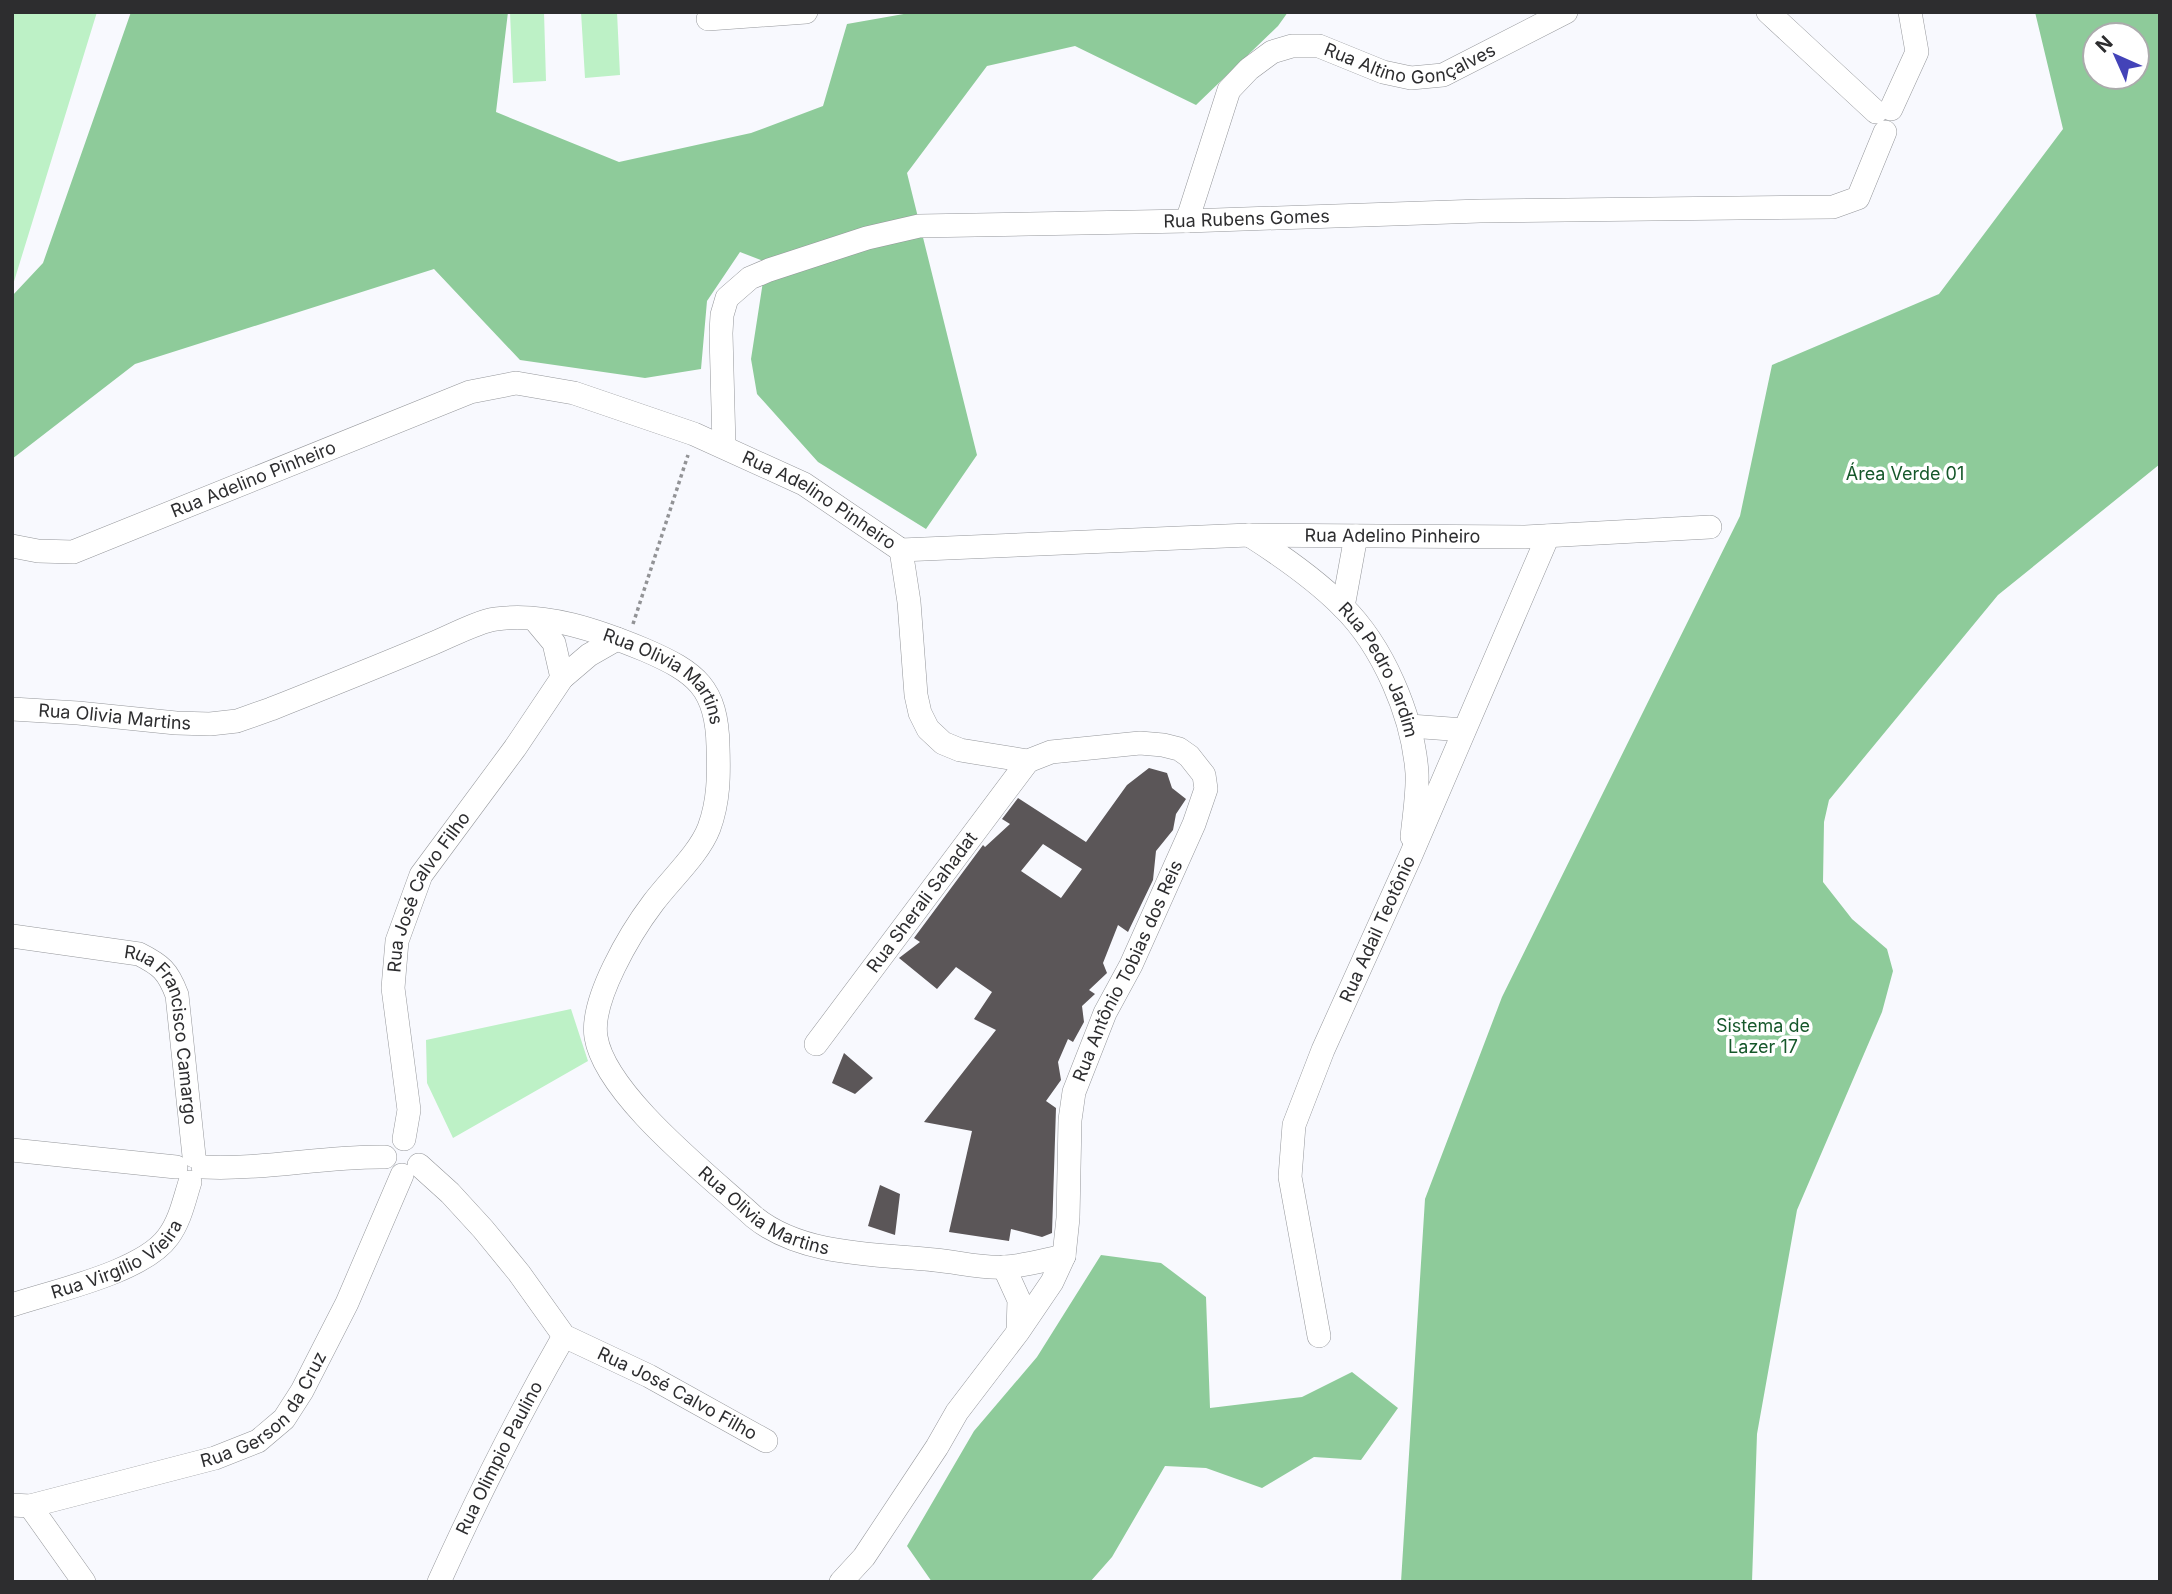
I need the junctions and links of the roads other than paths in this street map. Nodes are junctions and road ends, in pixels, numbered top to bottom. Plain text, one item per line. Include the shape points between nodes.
1 (806, 12) edge
2 (1566, 12) edge
3 (1768, 12) edge
4 (1910, 12) edge
5 (708, 19) dead end
6 (1884, 118) junction
7 (1187, 221) junction
8 (724, 446) junction
9 (1710, 527) dead end
10 (1249, 535) junction
11 (1356, 536) junction
12 (1548, 536) junction
13 (12, 546) edge
14 (901, 550) junction
15 (1343, 607) junction
16 (534, 619) junction
17 (622, 641) junction
18 (562, 678) junction
19 (12, 709) edge
20 (1410, 726) junction
21 (1464, 730) junction
22 (1028, 761) junction
23 (1411, 855) junction
24 (12, 936) edge
25 (816, 1044) dead end
26 (404, 1139) junction
27 (12, 1150) edge
28 (385, 1157) junction
29 (191, 1168) junction
30 (411, 1170) junction
31 (1064, 1256) junction
32 (1004, 1267) junction
33 (12, 1305) edge
34 (1018, 1332) junction
35 (564, 1336) junction
36 (1319, 1336) dead end
37 (766, 1441) dead end
38 (21, 1505) edge
39 (84, 1582) edge
40 (439, 1582) edge
41 (841, 1582) edge

1 - 5 street
2 - 7 street, Rua Altino Gonçalves via 1443,75 1411,78 1383,72 1319,46 1272,52 1229,90
3 - 6 street
4 - 6 street, Rua Rubens Gomes via 1917,52
6 - 7 street, Rua Rubens Gomes via 1858,198 1833,207 1479,211
7 - 8 street, Rua Rubens Gomes via 919,226 867,238 750,278 727,299 722,315
8 - 13 street, Rua Adelino Pinheiro via 574,393 516,383 470,392 73,552
8 - 14 street, Rua Adelino Pinheiro via 804,484
9 - 12 street, Rua Adelino Pinheiro
10 - 11 street, Rua Adelino Pinheiro
10 - 14 street, Rua Adelino Pinheiro
10 - 15 street, Rua Pedro Jardim via 1290,561
11 - 12 street, Rua Adelino Pinheiro
11 - 15 street
12 - 21 street, Rua Adail Teotônio
14 - 22 street, Rua Antônio Tobias dos Reis via 916,695 928,729 960,750
15 - 20 street, Rua Pedro Jardim via 1388,671
16 - 17 street, Rua Olivia Martins via 580,626
16 - 18 street via 554,643
16 - 19 street, Rua Olivia Martins via 494,619 237,721 176,723
17 - 18 street, Rua José Calvo Filho via 589,655
17 - 32 street, Rua Olivia Martins via 696,678 710,698 718,723 719,791 708,830 652,904 601,998 596,1038 610,1070 652,1123 770,1229 826,1247
18 - 26 street, Rua José Calvo Filho via 421,875 397,942 393,988 409,1110
20 - 21 street
20 - 23 street, Rua Pedro Jardim via 1417,774
21 - 23 street, Rua Adail Teotônio
22 - 25 street, Rua Sherali Sahadat
22 - 31 street, Rua Antônio Tobias dos Reis via 1051,752 1163,745 1189,755 1204,775 1206,789 1073,1092
23 - 36 street, Rua Adail Teotônio via 1294,1125 1290,1177
24 - 29 street, Rua Francisco Camargo via 139,954 170,976 177,995
26 - 28 street via 391,1144
26 - 30 street via 419,1148 421,1159
27 - 29 street
28 - 29 street
28 - 30 street via 390,1169
29 - 33 street, Rua Virgílio Vieira via 175,1226 154,1252 118,1270
30 - 35 street, Rua José Calvo Filho via 450,1193 519,1273
30 - 38 street, Rua Gerson da Cruz via 284,1419 258,1441 215,1458
31 - 32 street, Rua Olivia Martins
31 - 34 street, Rua Antônio Tobias dos Reis
32 - 34 street via 1019,1300
34 - 41 street, Rua Antônio Tobias dos Reis via 957,1412 864,1557
35 - 37 street, Rua José Calvo Filho via 649,1376
35 - 40 street, Rua Olimpio Paulino via 473,1507
38 - 39 street

